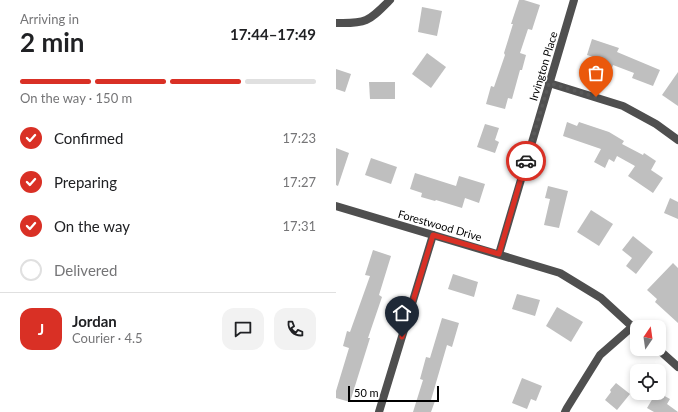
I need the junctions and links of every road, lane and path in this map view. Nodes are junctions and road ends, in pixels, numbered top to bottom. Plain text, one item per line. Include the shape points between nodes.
1 (390, 0) edge
2 (574, 0) edge
3 (336, 23) edge
4 (549, 83) junction
5 (678, 140) edge
6 (336, 206) edge
7 (433, 235) junction
8 (499, 254) junction
9 (630, 325) edge
10 (630, 332) edge
11 (666, 356) edge
12 (678, 367) edge
13 (379, 412) edge
14 (565, 412) edge

1 - 3 street via 373,17 358,23
2 - 4 street, Irvington Place
4 - 5 street via 623,106 656,124
4 - 8 street, Irvington Place
6 - 7 street, Forestwood Drive
7 - 8 street, Forestwood Drive
7 - 13 street
8 - 9 street, Forestwood Drive via 560,273 601,298
10 - 14 street via 600,356
11 - 12 street

